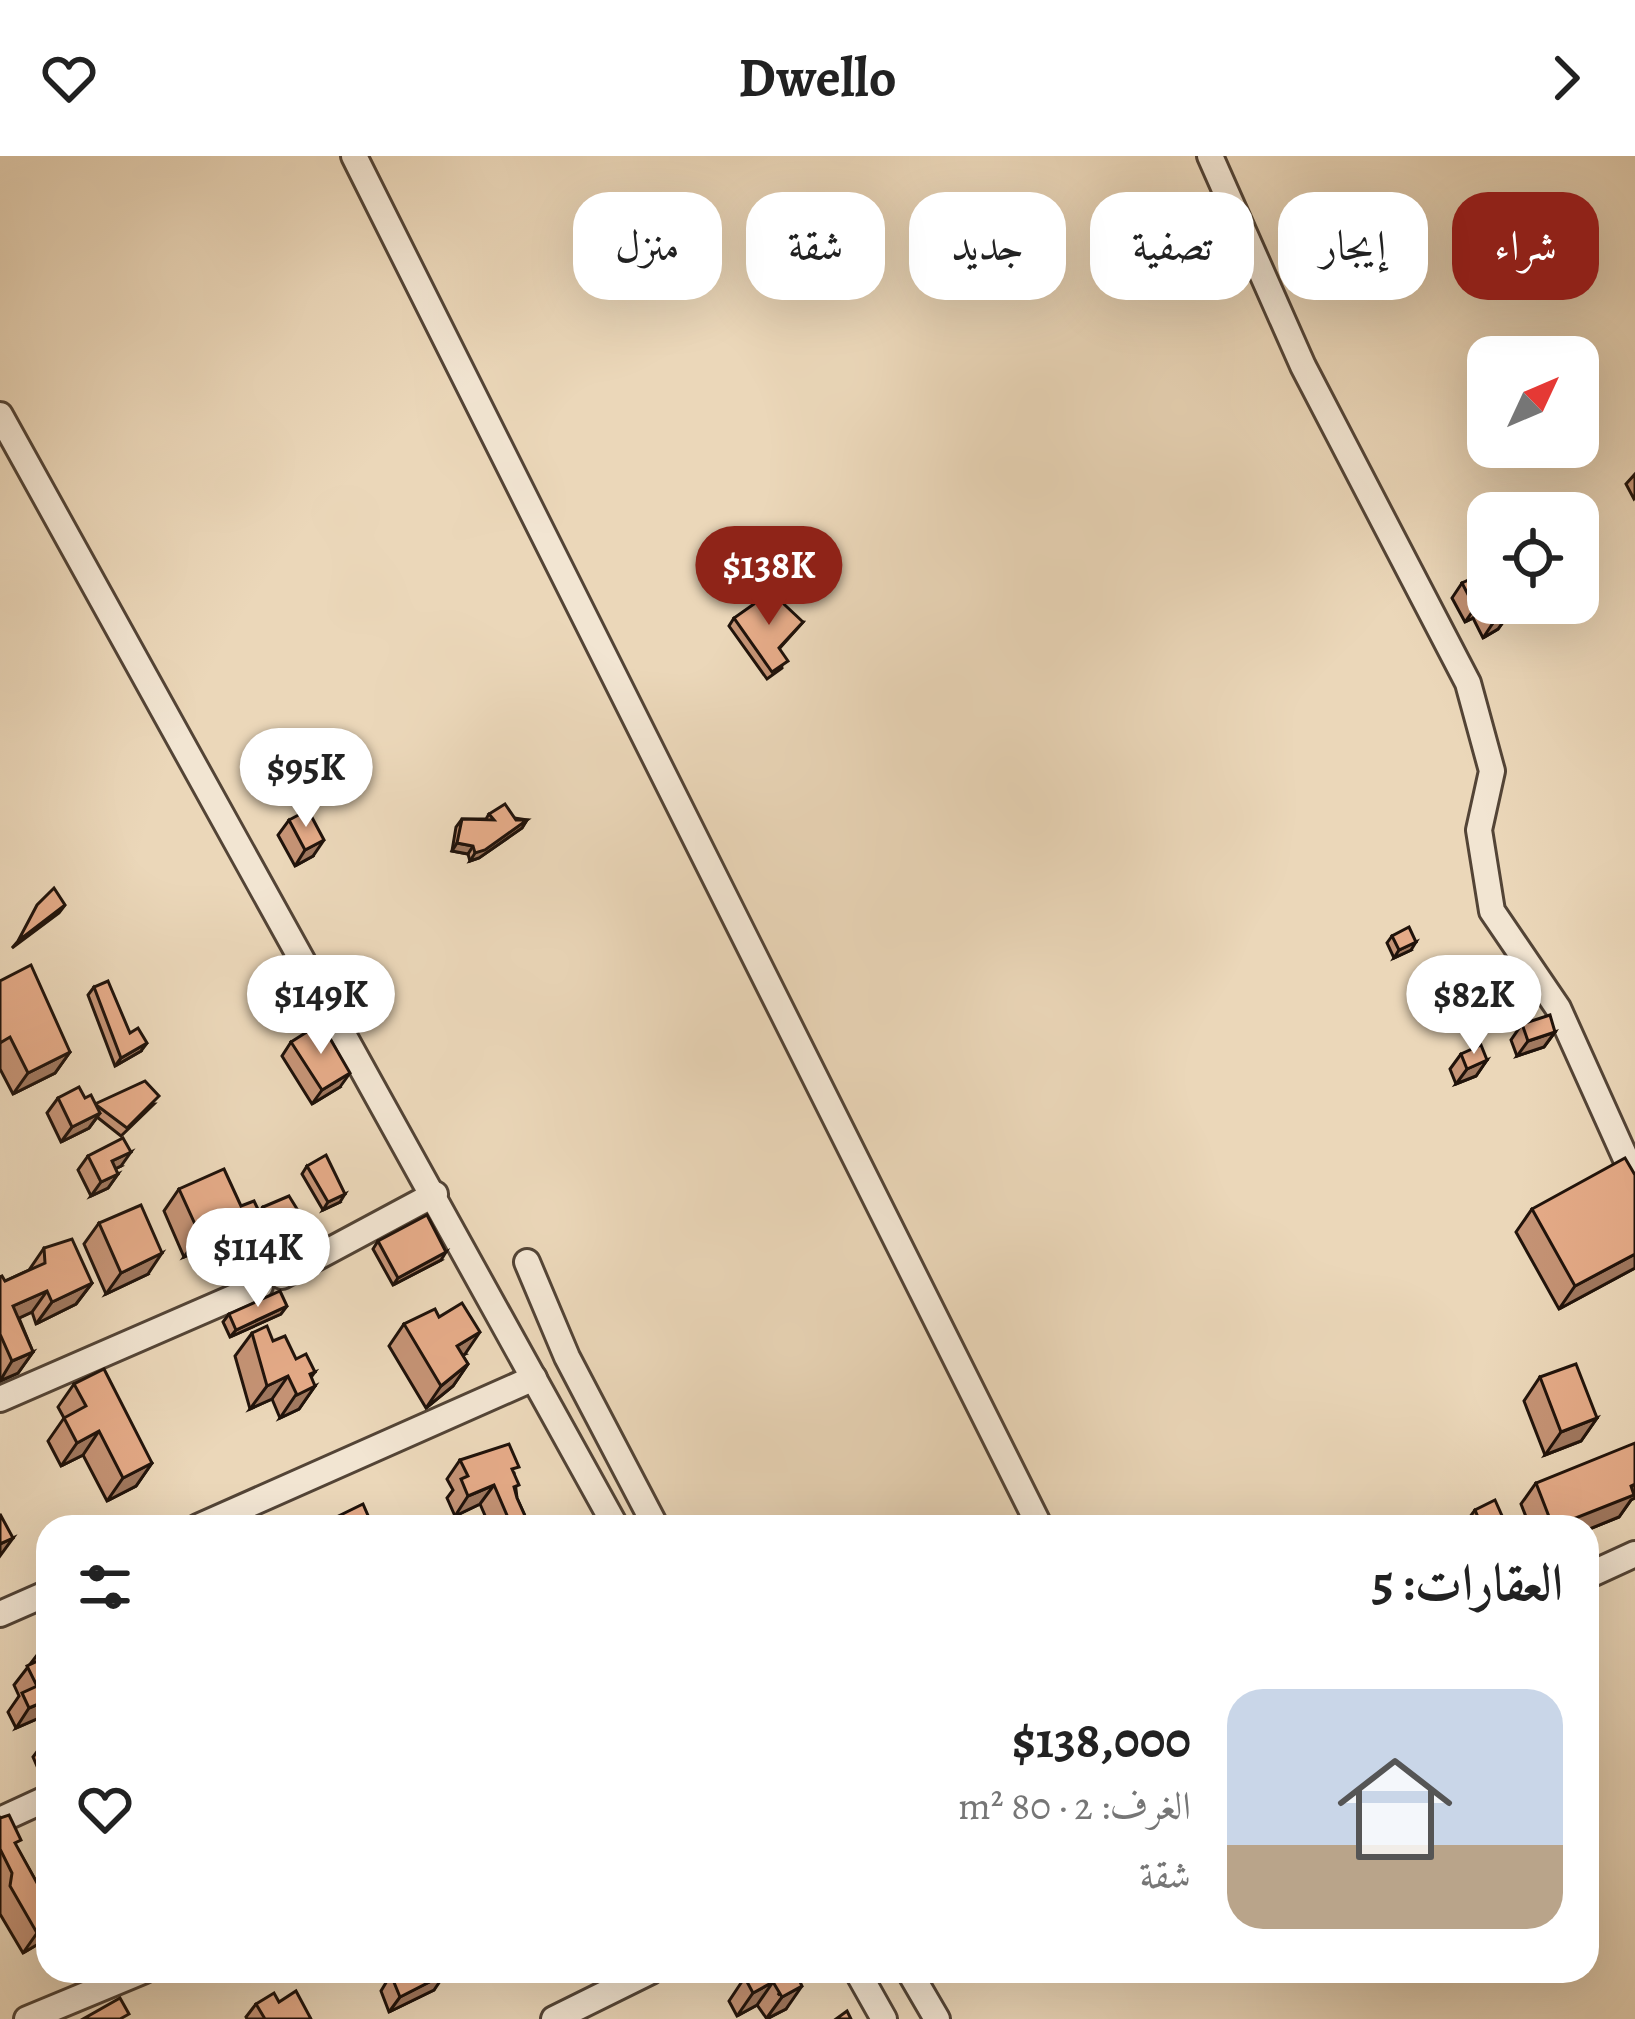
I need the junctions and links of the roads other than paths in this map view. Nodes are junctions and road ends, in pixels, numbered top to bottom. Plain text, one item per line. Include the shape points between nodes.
1 (354, 156) edge
2 (1210, 156) edge
3 (0, 415) edge
4 (1635, 1179) edge
5 (435, 1194) junction
6 (527, 1262) dead end
7 (534, 1378) junction
8 (0, 1399) edge
9 (225, 1515) edge
10 (609, 1515) edge
11 (650, 1515) edge
12 (1034, 1515) edge
13 (1635, 1554) edge
14 (1599, 1570) edge
15 (36, 1598) edge
16 (0, 1615) edge
17 (36, 1804) edge
18 (0, 1820) edge
19 (114, 1983) edge
20 (627, 1983) edge
21 (864, 1983) edge
22 (916, 1983) edge
23 (27, 2019) edge
24 (554, 2019) edge
25 (884, 2019) edge
26 (937, 2019) edge

1 - 12 street
2 - 4 street via 1303,366 1468,683 1492,771 1479,830 1492,911 1558,1008
3 - 5 street
5 - 7 street
5 - 8 street via 271,1281
6 - 11 street
7 - 9 street
7 - 10 street
13 - 14 street
15 - 16 street
17 - 18 street
19 - 23 street
20 - 24 street
21 - 25 street
22 - 26 street

